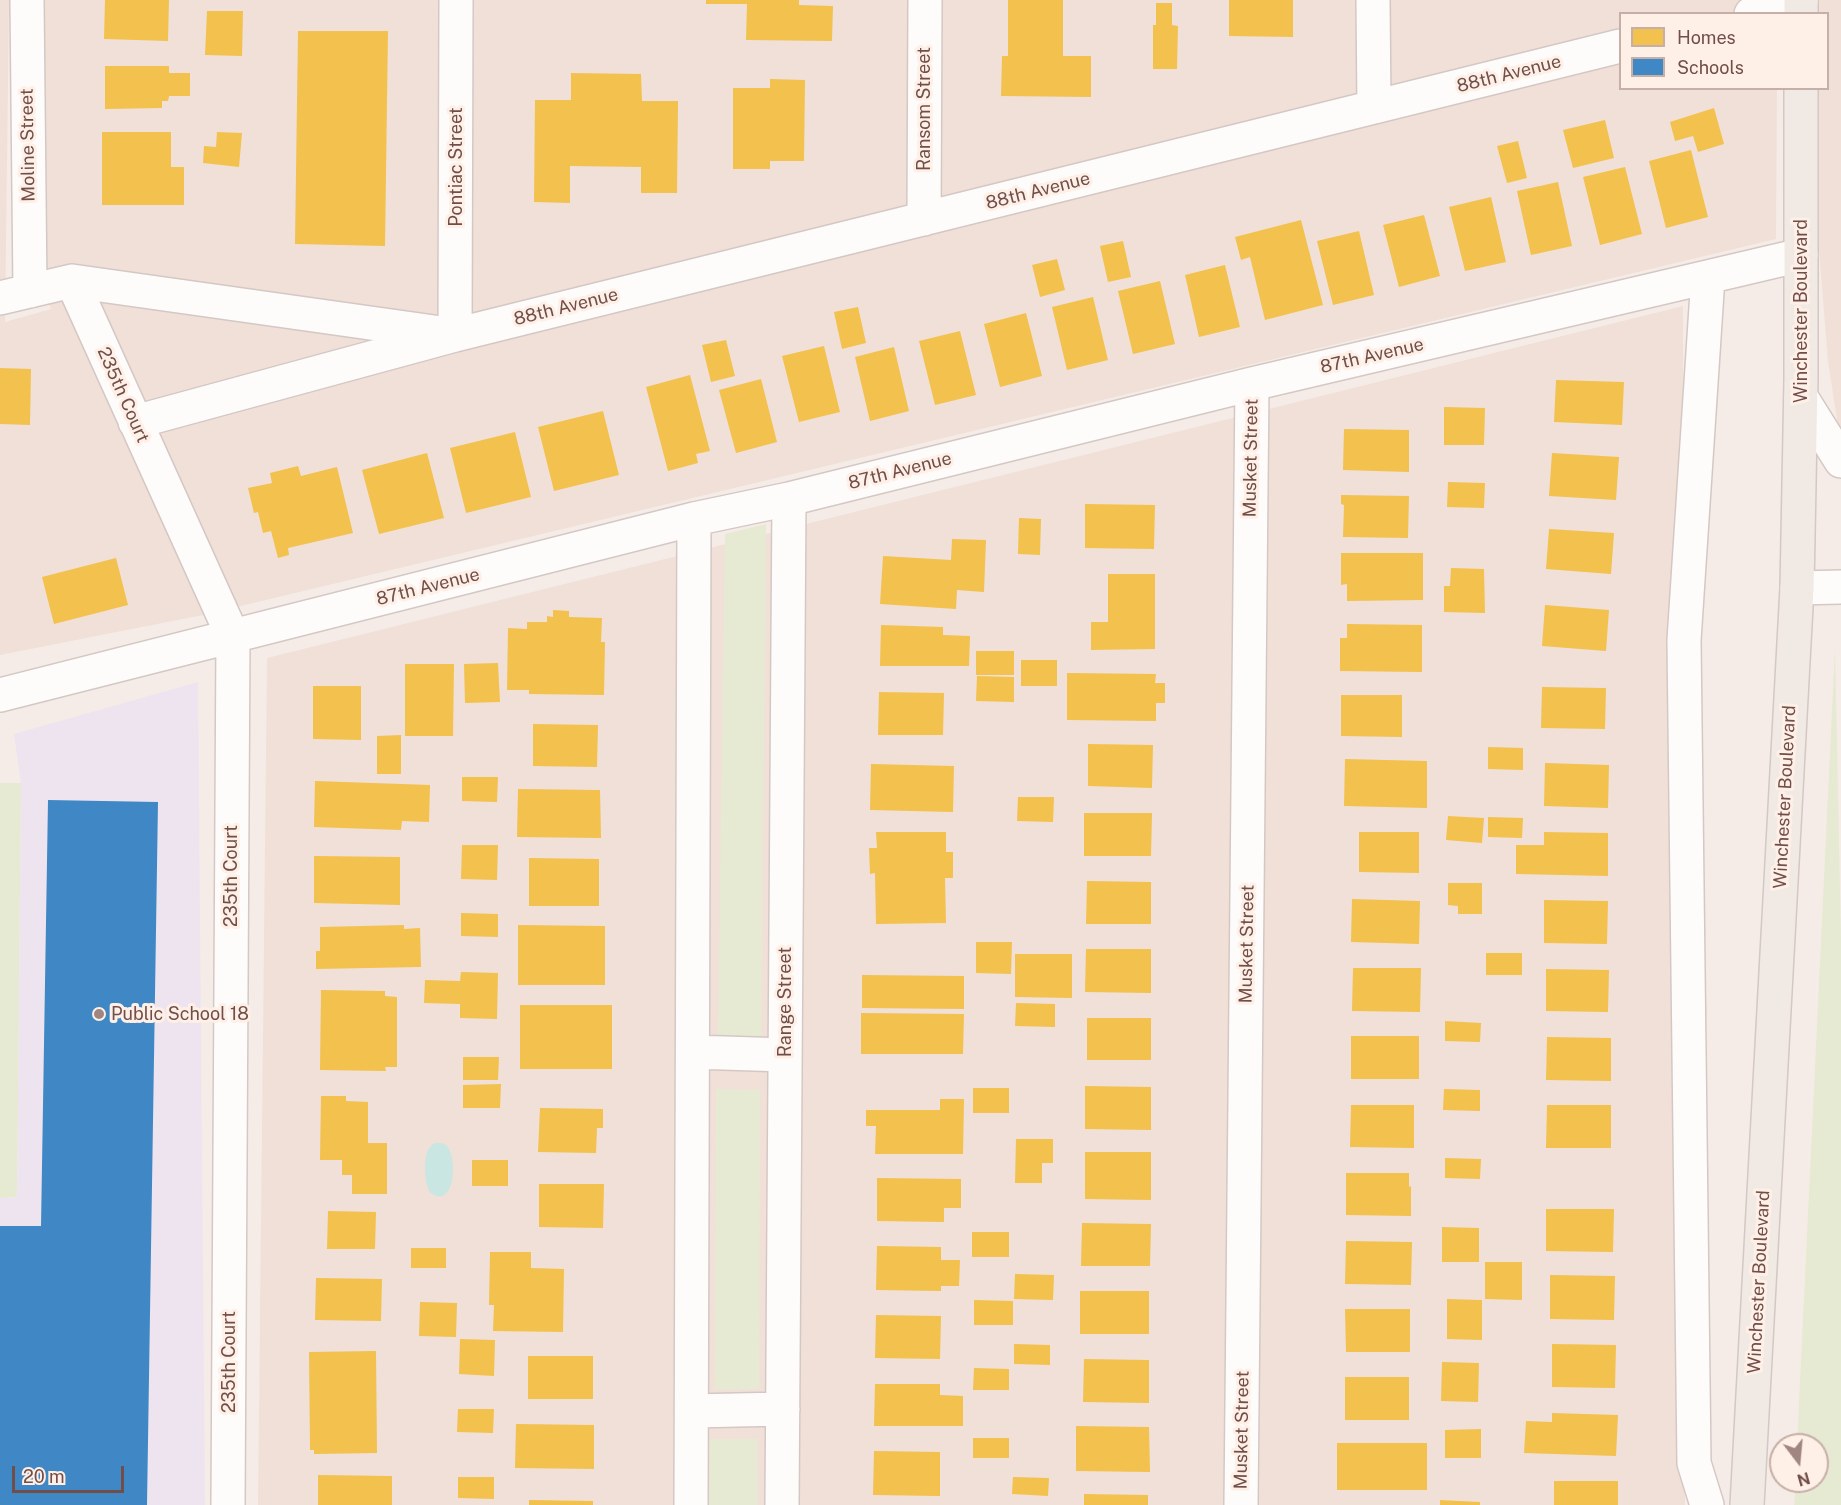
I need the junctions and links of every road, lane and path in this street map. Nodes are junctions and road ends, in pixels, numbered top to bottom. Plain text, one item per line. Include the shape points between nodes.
1 (27, 0) edge
2 (456, 0) edge
3 (925, 0) edge
4 (1373, 0) edge
5 (1801, 5) edge
6 (1762, 12) edge
7 (1619, 46) edge
8 (1801, 90) edge
9 (1374, 108) junction
10 (924, 219) junction
11 (1801, 255) junction
12 (1708, 277) junction
13 (72, 281) junction
14 (15, 294) edge
15 (454, 335) junction
16 (1252, 384) junction
17 (1801, 397) junction
18 (135, 422) junction
19 (1839, 455) edge
20 (1800, 460) junction
21 (789, 499) junction
22 (694, 519) junction
23 (1841, 587) edge
24 (1797, 588) junction
25 (232, 637) junction
26 (0, 695) edge
27 (693, 1052) junction
28 (785, 1054) junction
29 (783, 1409) junction
30 (692, 1411) junction
31 (228, 1505) edge
32 (691, 1505) edge
33 (782, 1505) edge
34 (1241, 1505) edge
35 (1707, 1505) edge
36 (1747, 1505) edge

1 - 14 street, Moline Street
2 - 15 street, Pontiac Street
3 - 10 street, Ransom Street
4 - 9 street
5 - 6 street
7 - 9 street, 88th Avenue
8 - 11 main road, Winchester Boulevard
9 - 10 street, 88th Avenue
10 - 15 street, 88th Avenue
11 - 12 street, 87th Avenue
11 - 17 main road, Winchester Boulevard
12 - 16 street, 87th Avenue
12 - 35 street via 1684,640 1694,1463
13 - 14 street, 88th Avenue
13 - 15 street, 88th Avenue
13 - 18 street, 235th Court
15 - 18 street, 88th Avenue
16 - 21 street, 87th Avenue
16 - 34 street, Musket Street
17 - 19 street
17 - 20 main road, Winchester Boulevard
18 - 25 street, 235th Court
19 - 20 street
20 - 24 main road, Winchester Boulevard
21 - 22 street, 87th Avenue
21 - 28 street, Range Street
22 - 25 street, 87th Avenue
22 - 27 street
23 - 24 street
24 - 36 main road, Winchester Boulevard
25 - 26 street, 87th Avenue
25 - 31 street, 235th Court
27 - 28 street
27 - 30 street
28 - 29 street, Range Street
29 - 30 street
29 - 33 street, Range Street
30 - 32 street

